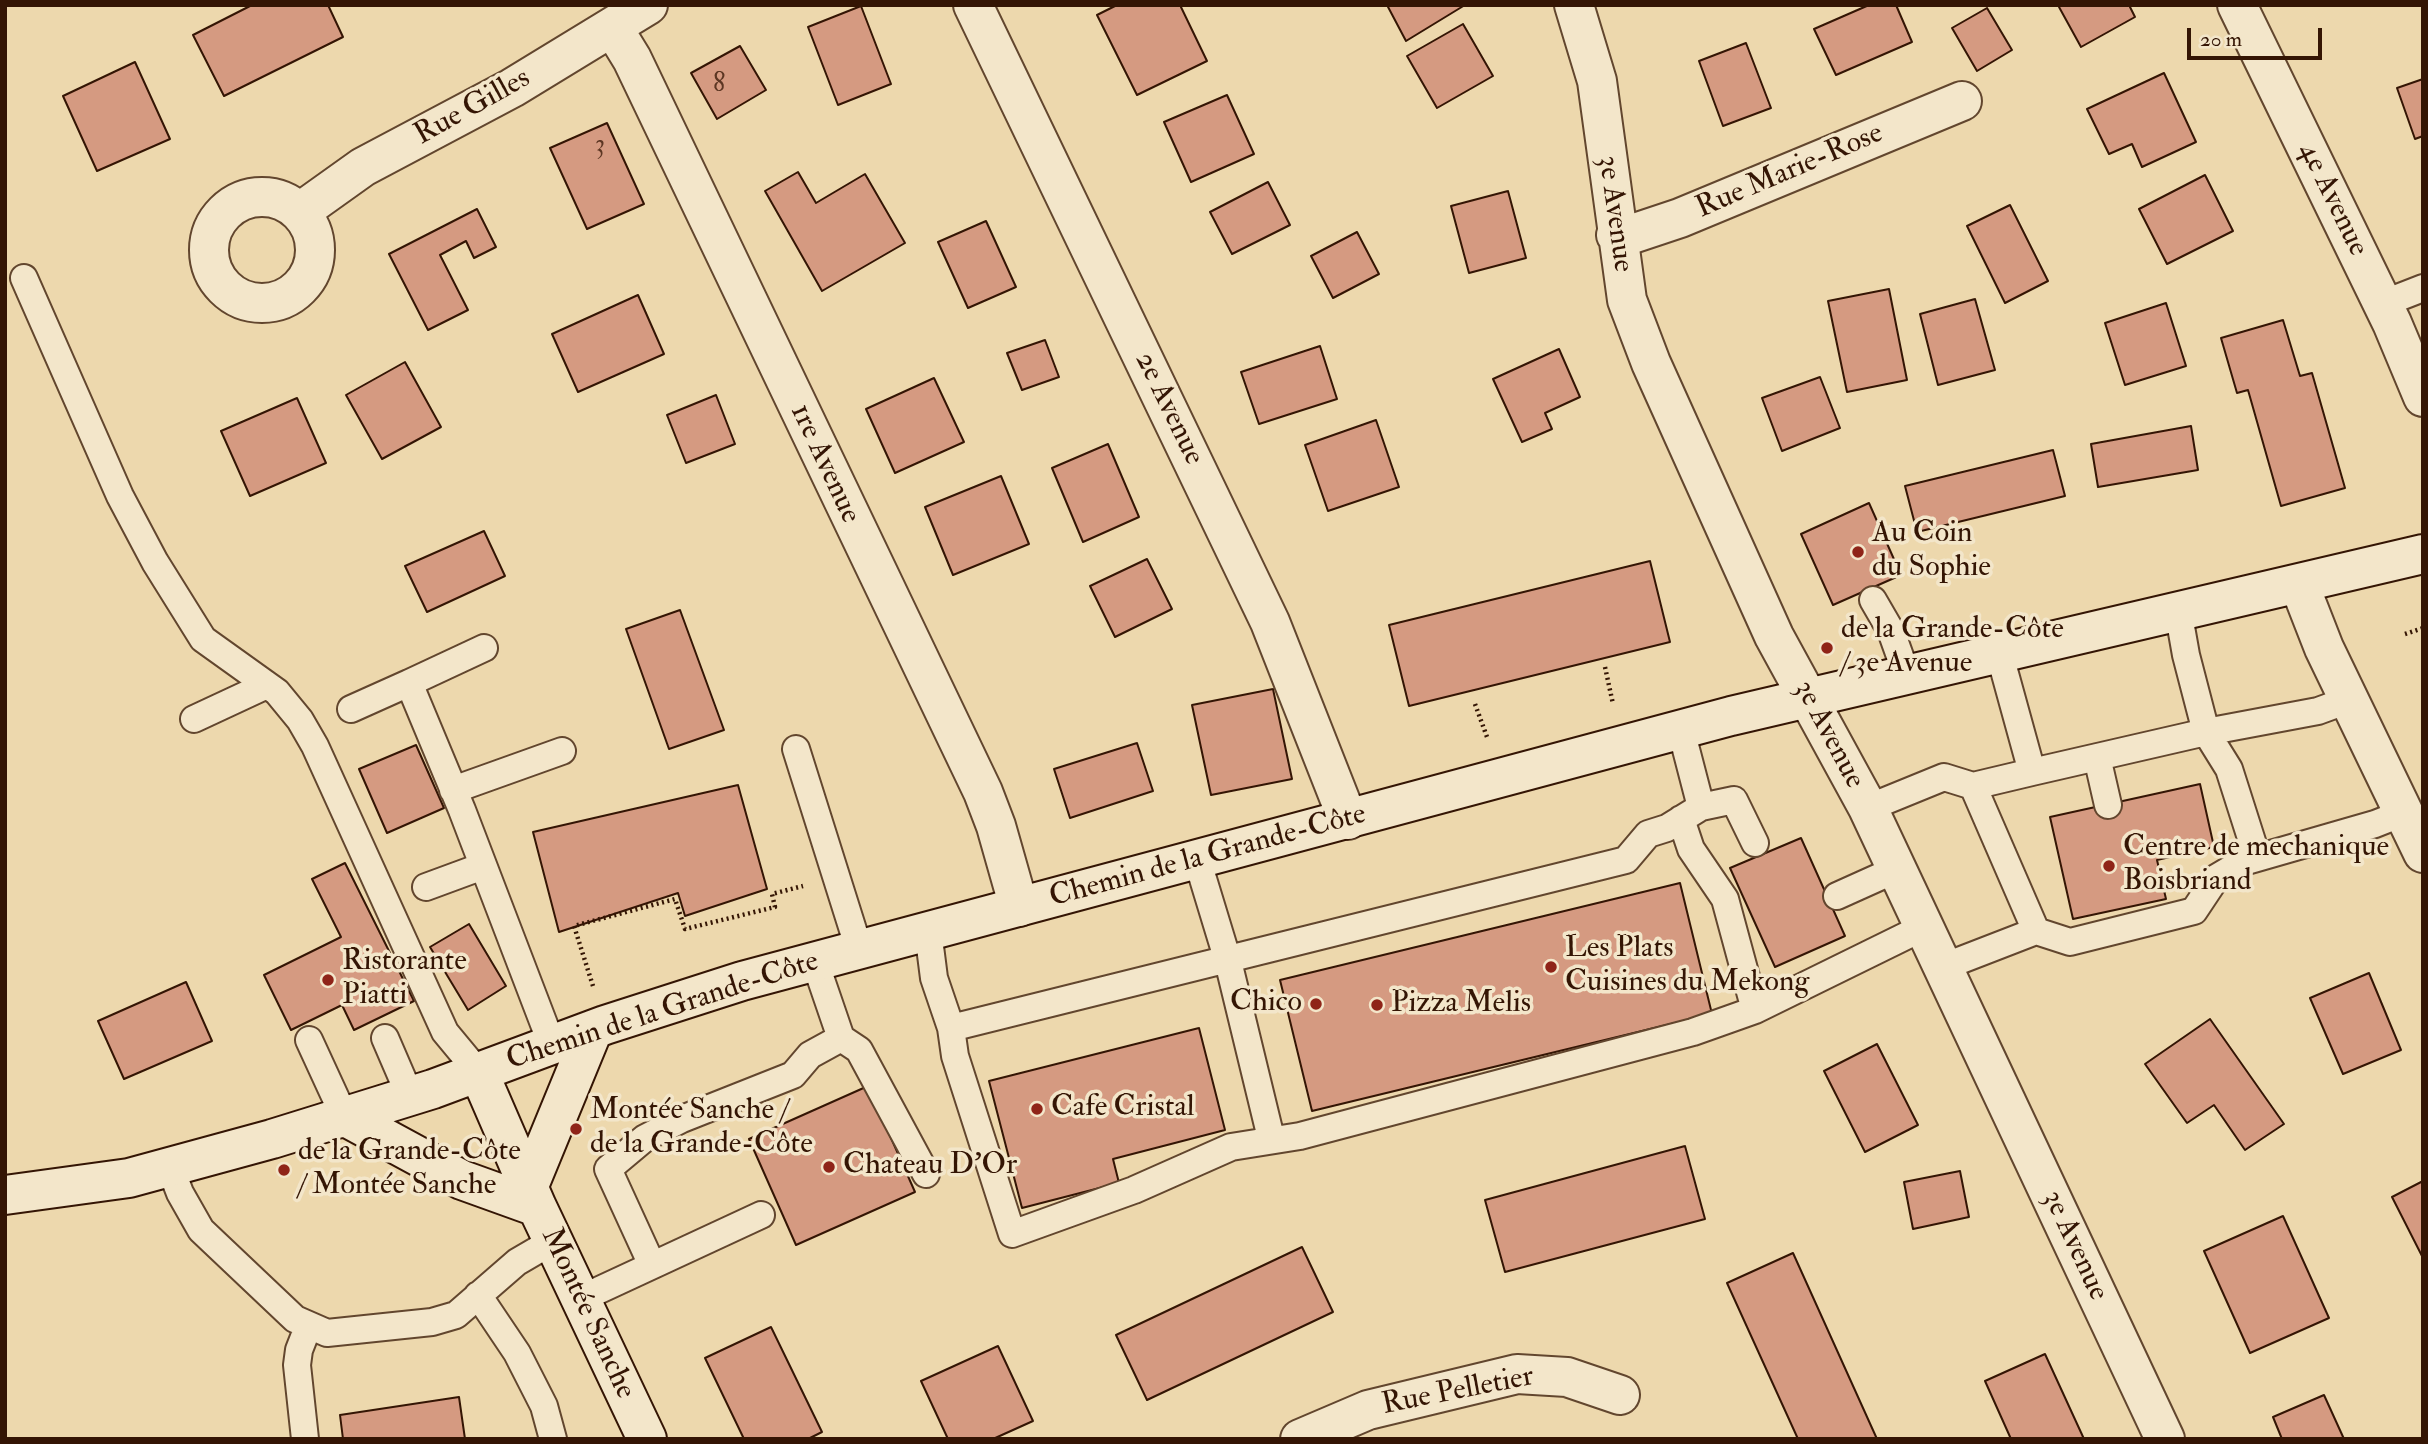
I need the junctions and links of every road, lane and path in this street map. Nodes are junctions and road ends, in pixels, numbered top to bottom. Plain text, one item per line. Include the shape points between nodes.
1 (648, 5) edge
2 (973, 5) edge
3 (1574, 5) edge
4 (2237, 5) edge
5 (613, 27) junction
6 (1962, 101) dead end
7 (300, 212) dead end
8 (1616, 235) junction
9 (24, 278) dead end
10 (2423, 288) edge
11 (2382, 304) junction
12 (2423, 397) edge
13 (2423, 554) edge
14 (2299, 584) junction
15 (1873, 600) dead end
16 (2178, 610) junction
17 (2423, 628) edge
18 (2405, 634) dead end
19 (484, 648) dead end
20 (1999, 652) junction
21 (1605, 667) dead end
22 (1906, 674) junction
23 (409, 684) junction
24 (267, 685) junction
25 (1809, 697) junction
26 (2348, 700) junction
27 (1475, 704) dead end
28 (1614, 707) dead end
29 (351, 709) dead end
30 (194, 719) dead end
31 (1681, 730) junction
32 (2206, 732) junction
33 (1488, 741) dead end
34 (796, 749) dead end
35 (562, 751) dead end
36 (2097, 757) junction
37 (2032, 772) junction
38 (1973, 786) junction
39 (453, 790) junction
40 (2108, 805) dead end
41 (1868, 808) junction
42 (1691, 813) junction
43 (2403, 813) junction
44 (1348, 820) junction
45 (1755, 843) dead end
46 (2423, 853) edge
47 (2257, 857) junction
48 (1197, 859) junction
49 (483, 866) junction
50 (1897, 869) junction
51 (815, 883) dead end
52 (426, 887) dead end
53 (1837, 896) dead end
54 (1019, 907) junction
55 (1924, 927) junction
56 (928, 931) junction
57 (2036, 931) junction
58 (859, 949) junction
59 (815, 961) junction
60 (1227, 961) junction
61 (1943, 967) junction
62 (595, 990) dead end
63 (1755, 1010) junction
64 (951, 1028) junction
65 (593, 1030) junction
66 (385, 1038) dead end
67 (841, 1038) junction
68 (309, 1040) dead end
69 (552, 1045) junction
70 (479, 1073) junction
71 (410, 1096) junction
72 (344, 1116) junction
73 (1271, 1138) junction
74 (170, 1167) junction
75 (926, 1174) dead end
76 (5, 1195) edge
77 (539, 1212) junction
78 (761, 1215) dead end
79 (652, 1265) junction
80 (478, 1295) junction
81 (580, 1299) junction
82 (308, 1327) junction
83 (1620, 1395) dead end
84 (645, 1438) edge
85 (305, 1439) edge
86 (553, 1439) edge
87 (1300, 1439) edge
88 (2165, 1439) edge

1 - 5 street, Rue Gilles
2 - 44 street, 2e Avenue via 1261,601
3 - 8 street, 3e Avenue via 1597,81
4 - 11 street, 4e Avenue
5 - 7 street, Rue Gilles via 491,100 363,167
5 - 54 street, 1re Avenue via 983,792
6 - 8 street, Rue Marie-Rose via 1680,218
8 - 25 street, 3e Avenue via 1627,300 1651,363 1774,636
9 - 24 lane via 120,496 175,596 203,639
10 - 11 lane
11 - 12 street, 4e Avenue
13 - 14 street, Chemin de la Grande-Côte
14 - 16 street, Chemin de la Grande-Côte
14 - 26 street
15 - 22 lane via 1891,631
16 - 20 street, Chemin de la Grande-Côte
16 - 32 lane
17 - 18 path
19 - 23 lane
20 - 22 street, Chemin de la Grande-Côte
20 - 37 lane
21 - 28 path
22 - 25 street, Chemin de la Grande-Côte
23 - 29 lane
23 - 39 lane
24 - 30 lane
24 - 70 lane via 300,720 316,746 445,1032
25 - 31 street, Chemin de la Grande-Côte
25 - 41 street, 3e Avenue
26 - 32 lane via 2319,711
26 - 43 street
27 - 33 path
31 - 42 lane
31 - 44 street, Chemin de la Grande-Côte
32 - 36 lane
32 - 47 lane via 2228,769
34 - 58 lane
35 - 39 lane
36 - 37 lane
36 - 40 lane
37 - 38 lane
38 - 41 lane via 1944,777
38 - 57 lane
39 - 49 lane
41 - 50 street, 3e Avenue
42 - 45 lane via 1734,800
42 - 60 lane via 1648,834 1626,859
42 - 63 lane via 1691,849 1725,899
43 - 46 street
43 - 47 lane
44 - 48 street, Chemin de la Grande-Côte
47 - 57 lane via 2216,878 2194,911 2070,942
48 - 54 street, Chemin de la Grande-Côte
48 - 60 lane
49 - 52 lane
49 - 69 lane
50 - 53 lane
50 - 55 street, 3e Avenue
51 - 62 path via 772,894 775,907 685,929 675,899 574,926
54 - 56 street, Chemin de la Grande-Côte
55 - 61 street, 3e Avenue
55 - 63 lane
56 - 58 street, Chemin de la Grande-Côte
56 - 64 lane via 933,978
57 - 61 lane
58 - 59 street, Chemin de la Grande-Côte
59 - 65 street, Chemin de la Grande-Côte
59 - 67 lane
60 - 64 lane
60 - 73 lane
61 - 88 street, 3e Avenue
63 - 73 lane via 1641,1046 1300,1136
64 - 73 lane via 955,1056 1012,1234 1134,1190 1231,1147
65 - 69 street, Chemin de la Grande-Côte
65 - 77 street
66 - 71 lane
67 - 75 lane via 859,1050
67 - 79 lane via 810,1055 793,1074 645,1138 608,1170
68 - 72 lane
69 - 70 street, Chemin de la Grande-Côte
70 - 71 street, Chemin de la Grande-Côte
70 - 77 street, Montée Sanche
71 - 72 street, Chemin de la Grande-Côte
72 - 74 street, Chemin de la Grande-Côte
72 - 77 street via 462,1180
74 - 76 street, Chemin de la Grande-Côte via 80,1187
74 - 82 lane via 201,1230 295,1320
77 - 80 lane via 517,1262
77 - 81 street, Montée Sanche
78 - 79 lane
79 - 81 lane
80 - 82 lane via 456,1315 432,1322 327,1333
80 - 86 lane via 517,1353 544,1406
81 - 84 street, Montée Sanche
82 - 85 lane via 297,1365
83 - 87 street, Rue Pelletier via 1567,1377 1517,1374 1368,1410

